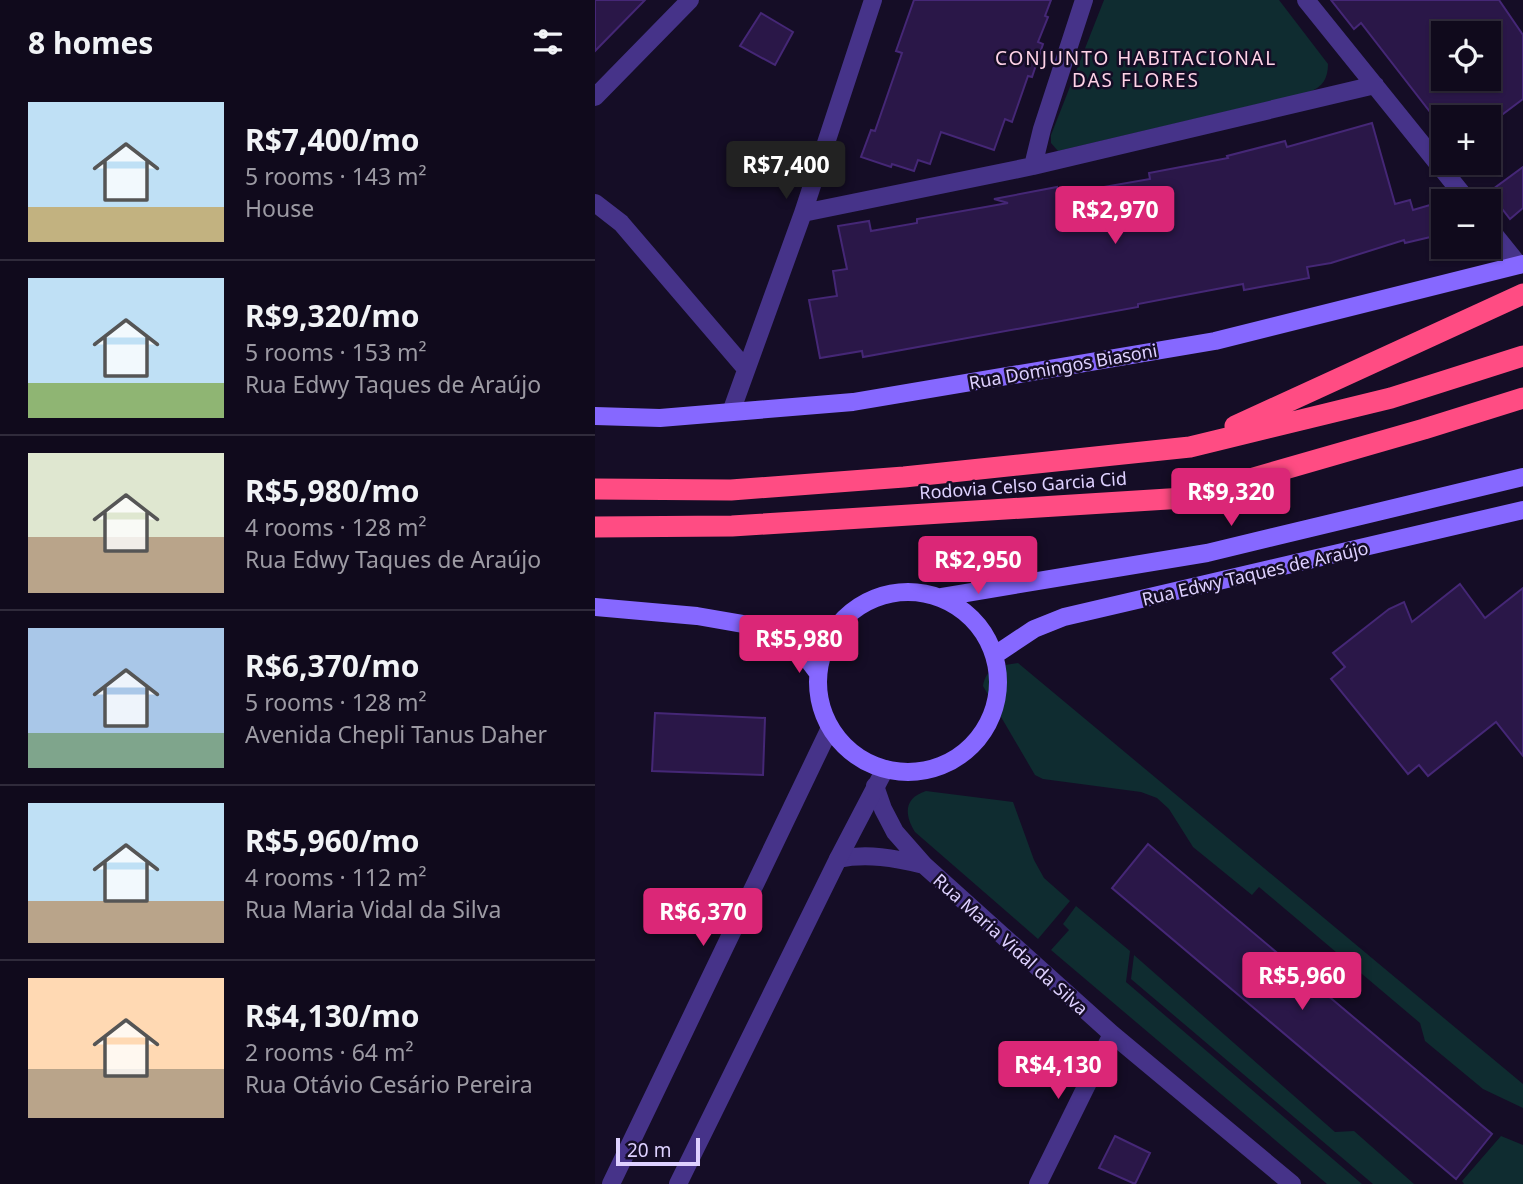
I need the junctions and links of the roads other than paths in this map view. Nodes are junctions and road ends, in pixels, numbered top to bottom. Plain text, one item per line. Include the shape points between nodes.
1 (690, 0) edge
2 (873, 0) edge
3 (1084, 0) edge
4 (1306, 0) edge
5 (1375, 85) junction
6 (595, 97) edge
7 (1033, 166) junction
8 (1458, 189) edge
9 (595, 203) edge
10 (803, 213) junction
11 (1501, 242) edge
12 (1521, 264) edge
13 (1523, 294) edge
14 (1523, 356) edge
15 (746, 369) junction
16 (1523, 398) edge
17 (731, 412) junction
18 (595, 416) edge
19 (1190, 447) junction
20 (1523, 477) edge
21 (595, 489) edge
22 (1523, 510) edge
23 (595, 527) edge
24 (942, 597) junction
25 (595, 607) edge
26 (996, 655) junction
27 (818, 673) junction
28 (830, 728) junction
29 (885, 769) junction
30 (875, 786) junction
31 (838, 859) junction
32 (924, 865) junction
33 (1112, 1034) junction
34 (611, 1184) edge
35 (678, 1184) edge
36 (1038, 1184) edge
37 (1292, 1184) edge

1 - 6 street
2 - 10 street
3 - 7 street
4 - 5 street
5 - 7 street
5 - 8 street
7 - 10 street
9 - 15 street via 621,223
10 - 15 street
11 - 12 street
12 - 17 main road, Rua Domingos Biasoni via 1215,341 853,402
13 - 19 highway
14 - 19 highway, Rodovia Celso Garcia Cid via 1391,398
15 - 17 street
16 - 23 highway, Rodovia Celso Garcia Cid via 1184,498 732,526
17 - 18 main road, Rua Domingos Biasoni via 660,418
19 - 21 highway, Rodovia Celso Garcia Cid via 731,490
20 - 24 main road, Rua Edwy Taques de Araújo via 1207,554
22 - 26 main road, Rua Edwy Taques de Araújo via 1063,617 1034,629
24 - 26 main road via 975,620
24 - 27 main road via 916,591 889,593 864,603 841,621 826,645
25 - 27 main road via 697,616 778,630 797,645
26 - 29 main road via 999,682 994,712 980,737 958,757 932,769
27 - 28 main road via 820,701
28 - 29 main road via 848,750
28 - 34 street
29 - 30 street
30 - 31 street
30 - 32 street, Rua Maria Vidal da Silva via 895,832
31 - 32 street, Rua Maria Vidal da Silva via 863,856
31 - 35 street
32 - 33 street, Rua Maria Vidal da Silva
33 - 36 street
33 - 37 street, Rua Maria Vidal da Silva

